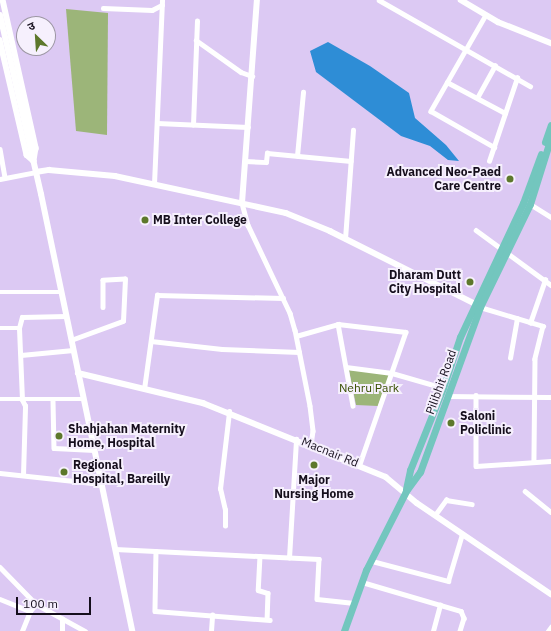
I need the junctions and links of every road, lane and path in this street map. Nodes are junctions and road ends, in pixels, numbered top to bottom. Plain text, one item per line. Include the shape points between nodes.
1 (3, 0) edge
2 (257, 0) edge
3 (379, 0) edge
4 (461, 0) edge
5 (162, 3) edge
6 (103, 8) dead end
7 (0, 15) edge
8 (486, 15) junction
9 (197, 20) dead end
10 (0, 40) edge
11 (196, 40) junction
12 (551, 43) edge
13 (466, 49) junction
14 (2, 56) edge
15 (495, 66) junction
16 (252, 76) junction
17 (517, 78) junction
18 (447, 82) junction
19 (530, 86) dead end
20 (304, 92) dead end
21 (477, 98) junction
22 (505, 113) junction
23 (157, 123) junction
24 (551, 124) edge
25 (194, 125) junction
26 (248, 127) junction
27 (353, 130) dead end
28 (551, 137) edge
29 (494, 148) junction
30 (0, 149) edge
31 (298, 156) junction
32 (34, 161) junction
33 (245, 161) junction
34 (351, 161) junction
35 (489, 161) dead end
36 (36, 172) junction
37 (3, 178) edge
38 (154, 184) junction
39 (242, 203) junction
40 (530, 204) junction
41 (551, 217) edge
42 (476, 230) dead end
43 (345, 239) junction
44 (503, 250) junction
45 (545, 280) junction
46 (551, 285) edge
47 (0, 291) edge
48 (61, 292) junction
49 (283, 298) junction
50 (478, 305) junction
51 (103, 307) dead end
52 (66, 316) junction
53 (517, 319) junction
54 (530, 323) junction
55 (338, 324) junction
56 (0, 328) edge
57 (19, 328) junction
58 (296, 336) junction
59 (71, 340) junction
60 (151, 341) junction
61 (73, 350) junction
62 (299, 352) junction
63 (21, 355) junction
64 (510, 358) dead end
65 (346, 367) junction
66 (78, 373) junction
67 (392, 373) junction
68 (144, 390) junction
69 (447, 391) junction
70 (476, 395) junction
71 (534, 397) junction
72 (551, 397) edge
73 (84, 399) junction
74 (0, 400) edge
75 (22, 400) junction
76 (53, 401) junction
77 (353, 406) dead end
78 (229, 412) junction
79 (296, 438) junction
80 (311, 445) junction
81 (94, 450) junction
82 (551, 461) edge
83 (534, 462) junction
84 (360, 464) junction
85 (0, 473) edge
86 (23, 475) junction
87 (101, 484) junction
88 (406, 491) junction
89 (525, 491) dead end
90 (472, 504) dead end
91 (551, 512) edge
92 (435, 515) junction
93 (225, 526) dead end
94 (462, 534) junction
95 (115, 549) junction
96 (156, 551) junction
97 (260, 556) junction
98 (289, 558) junction
99 (372, 561) junction
100 (0, 567) edge
101 (362, 582) junction
102 (551, 594) edge
103 (0, 599) edge
104 (354, 603) junction
105 (36, 604) junction
106 (440, 605) junction
107 (30, 611) junction
108 (212, 615) junction
109 (62, 619) junction
110 (551, 627) edge
111 (22, 631) edge
112 (62, 631) edge
113 (85, 631) edge
114 (132, 631) edge
115 (211, 631) edge
116 (344, 631) edge
117 (433, 631) edge
118 (460, 631) edge
119 (548, 631) edge

1 - 32 street via 36,148
2 - 16 street
3 - 13 street
4 - 8 street
5 - 6 street via 152,10
5 - 23 street
7 - 32 main road
8 - 12 street
8 - 13 street
9 - 11 street
10 - 14 street
11 - 16 street via 241,72
11 - 25 street
13 - 15 street
13 - 18 street
14 - 32 street via 27,154
15 - 17 street
15 - 21 street
16 - 26 street
17 - 19 street
17 - 22 street
18 - 21 street
18 - 29 street via 432,110
20 - 31 street
21 - 22 street
22 - 29 street
23 - 25 street
23 - 38 street
24 - 44 highway
25 - 26 street
26 - 33 street
27 - 34 street
28 - 40 highway, Pilibhit Road
29 - 35 street
30 - 37 street
31 - 33 street via 267,153 266,162
31 - 34 street
32 - 36 main road
33 - 39 street
34 - 43 street
36 - 37 street
36 - 38 street via 49,170 115,176
36 - 48 main road
38 - 39 street
39 - 43 street via 286,213
39 - 49 street via 248,225
40 - 41 street
40 - 44 highway, Pilibhit Road
42 - 44 street
43 - 50 street
44 - 45 street
44 - 50 highway, Pilibhit Road
45 - 46 street
45 - 54 street
47 - 48 street
48 - 52 main road
49 - 58 street
49 - 60 street via 157,295
50 - 53 street
50 - 69 highway, Pilibhit Road
51 - 59 street via 103,280 125,279 123,321
52 - 57 street via 22,317
52 - 59 main road
53 - 54 street
53 - 64 street
54 - 71 street via 543,326 536,359
55 - 58 street
55 - 65 street
55 - 67 street via 406,332
56 - 57 street
57 - 63 street
58 - 62 street
59 - 61 main road
60 - 62 street via 222,349
60 - 68 street
61 - 63 street
61 - 66 main road
62 - 80 street via 311,412
63 - 75 street
65 - 67 street
65 - 77 street
66 - 68 street, Macnair Rd
66 - 73 main road
67 - 69 street
67 - 84 street
68 - 78 street, Macnair Rd
69 - 70 street
69 - 88 highway via 410,470
69 - 88 highway, Pilibhit Road via 420,472
70 - 71 street
70 - 83 street via 476,466
71 - 72 street
71 - 83 street
73 - 76 street
73 - 81 main road
74 - 75 street
75 - 76 street
75 - 86 street via 25,406
76 - 81 street via 54,448
78 - 79 street, Macnair Rd
78 - 93 street via 220,489 225,510
79 - 80 street, Macnair Rd
79 - 98 street
80 - 84 street, Macnair Rd
81 - 87 main road
82 - 83 street
84 - 88 street, Macnair Rd via 386,476
85 - 86 street
86 - 87 street
87 - 95 main road
88 - 92 street, Macnair Rd
88 - 99 highway, Pilibhit Road
89 - 91 street
90 - 92 street via 446,500
92 - 94 street, Macnair Rd
94 - 99 street via 448,581
94 - 102 street, Macnair Rd
95 - 96 street
95 - 114 main road
96 - 97 street
96 - 108 street via 155,611
97 - 98 street
97 - 108 street via 258,590 268,594 269,619
98 - 104 street via 319,559 318,599
99 - 101 highway, Pilibhit Road
100 - 105 street
101 - 104 highway, Pilibhit Road
101 - 106 street
103 - 107 street
104 - 116 highway, Pilibhit Road
105 - 107 street
105 - 109 street
106 - 117 street
106 - 118 street via 461,611 464,618
107 - 111 street
108 - 115 street
109 - 112 street
109 - 113 street
110 - 119 street

